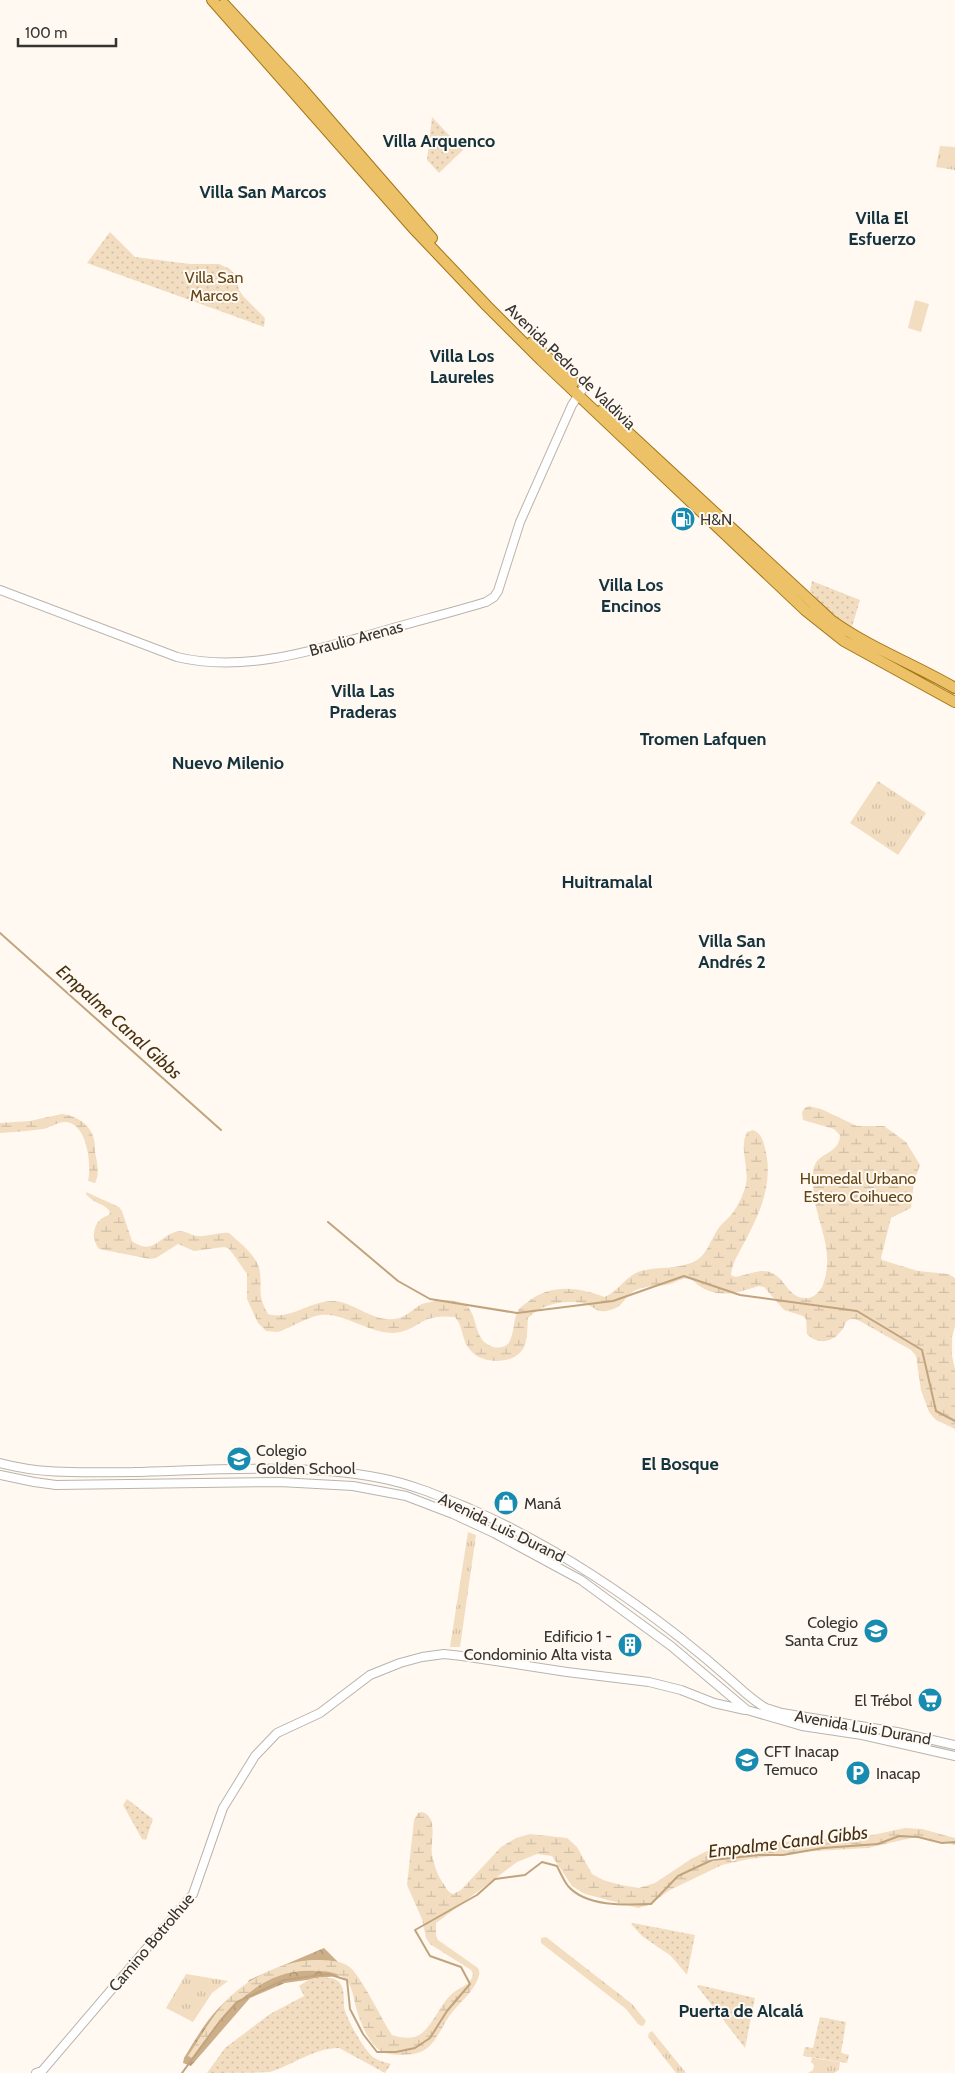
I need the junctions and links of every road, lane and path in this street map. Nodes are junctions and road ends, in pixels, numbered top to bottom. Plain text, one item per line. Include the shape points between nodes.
1 (212, 0) edge
2 (219, 0) edge
3 (580, 392) junction
4 (0, 590) edge
5 (882, 650) junction
6 (955, 688) edge
7 (955, 692) edge
8 (955, 702) edge
9 (0, 1463) edge
10 (0, 1475) edge
11 (747, 1710) junction
12 (897, 1732) junction
13 (885, 1739) junction
14 (955, 1745) edge
15 (955, 1756) edge
16 (36, 2073) edge

1 - 3 main road, Avenida Pedro de Valdivia via 445,263 527,347
2 - 3 main road, Avenida Pedro de Valdivia via 300,86 460,269
3 - 4 street, Braulio Arenas via 520,522 498,591 486,602 287,656 245,662 214,662 177,657
3 - 5 main road, Avenida Pedro de Valdivia via 831,620
3 - 8 main road, Avenida Pedro de Valdivia via 826,628 844,642
5 - 6 main road, Avenida Pedro de Valdivia
5 - 7 main road via 891,659
9 - 12 street, Avenida Luis Durand via 57,1473 310,1471 368,1476 409,1485 493,1519 588,1570 766,1708
10 - 11 street, Avenida Luis Durand via 56,1484 310,1483 366,1487 406,1496 494,1533 581,1580 671,1646
11 - 13 street, Avenida Luis Durand via 802,1726
11 - 16 street, Camino Botrolhue via 649,1682 444,1654 400,1663 370,1675 320,1713 277,1733 255,1756 223,1808 193,1894 42,2071
12 - 13 street via 893,1738
12 - 14 street, Avenida Luis Durand
13 - 15 street, Avenida Luis Durand

